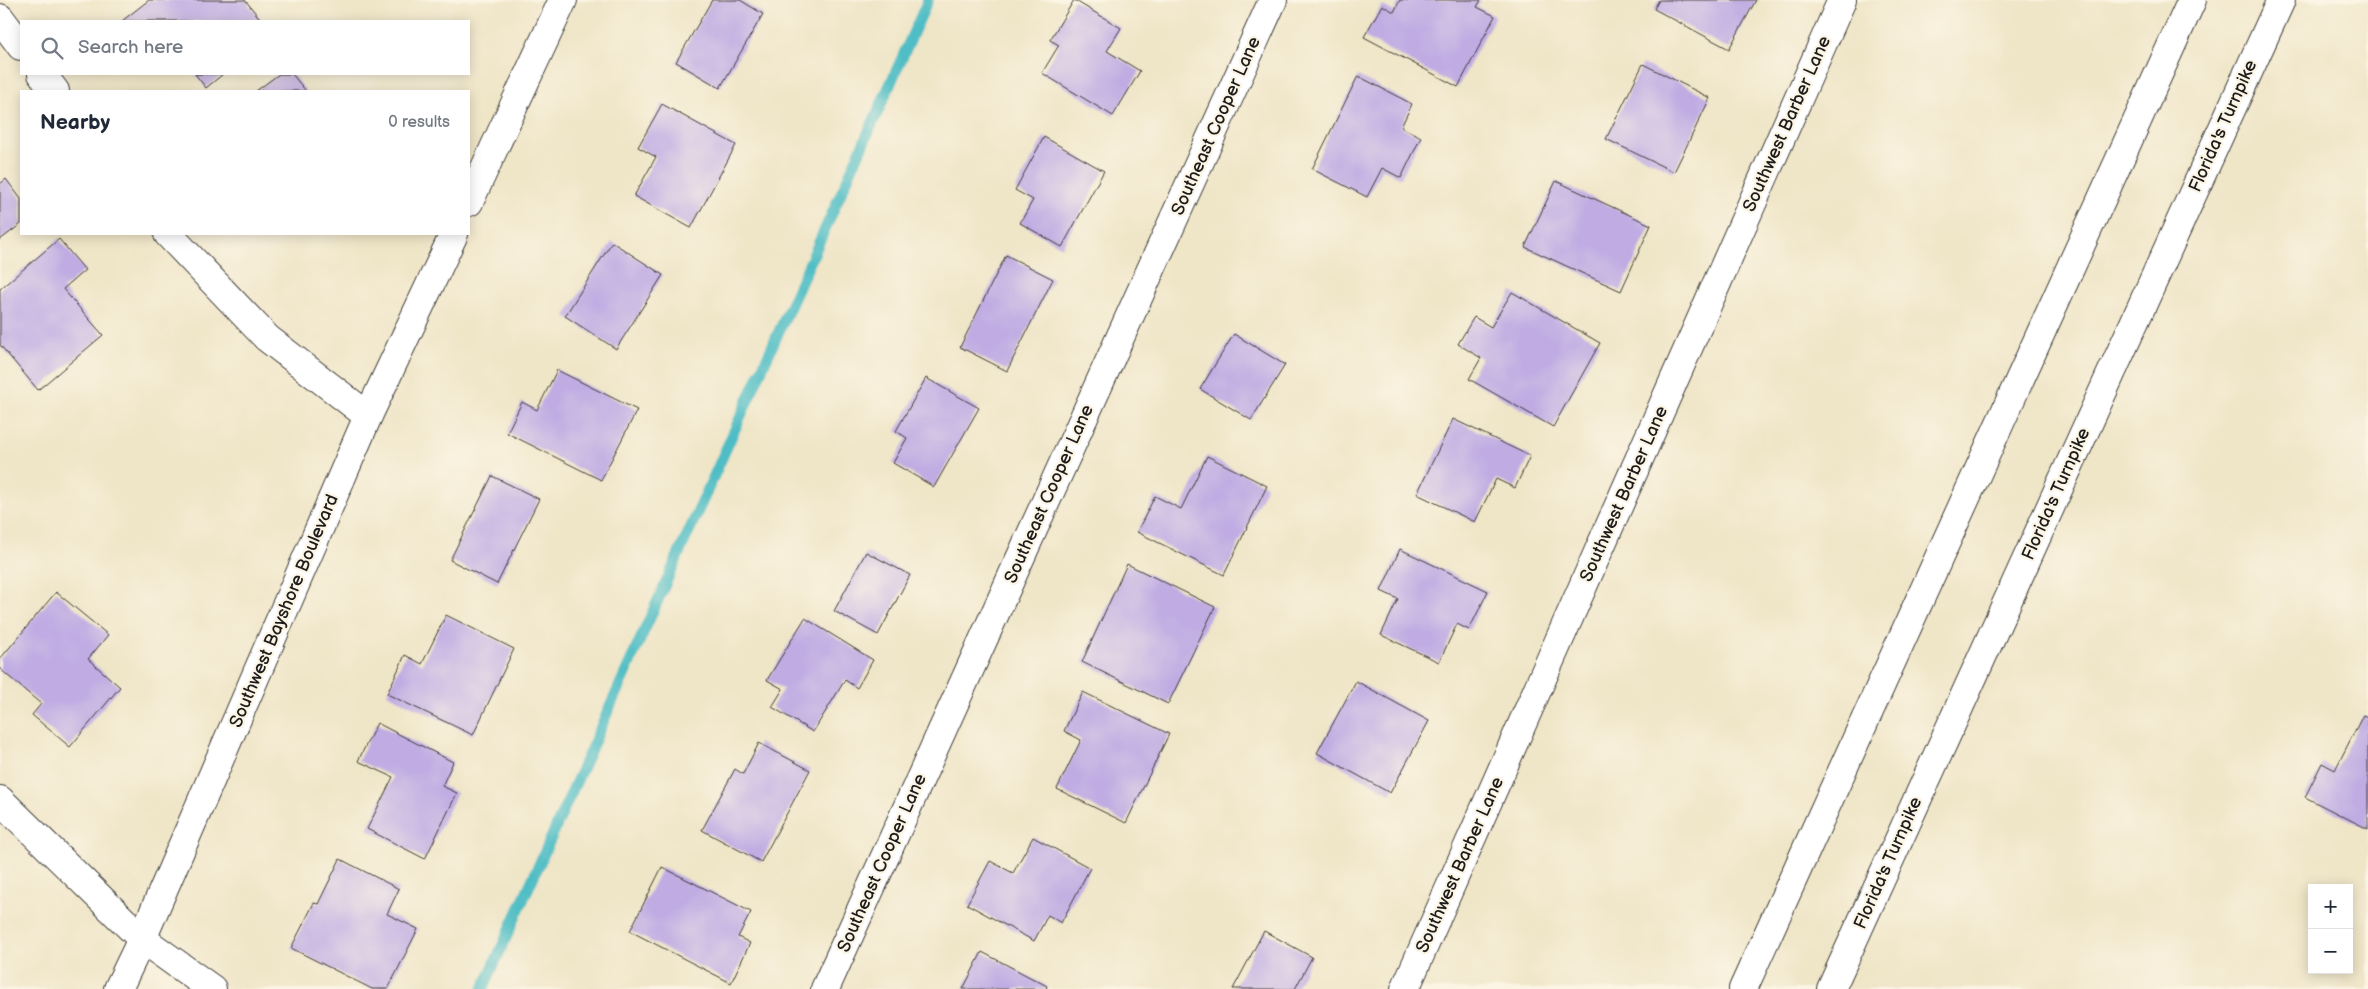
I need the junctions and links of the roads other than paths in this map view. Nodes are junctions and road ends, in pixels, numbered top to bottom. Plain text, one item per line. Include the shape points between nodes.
1 (563, 0) edge
2 (1273, 0) edge
3 (1842, 0) edge
4 (2192, 0) edge
5 (2280, 0) edge
6 (0, 18) edge
7 (20, 45) edge
8 (43, 75) edge
9 (54, 90) edge
10 (470, 200) edge
11 (169, 235) edge
12 (454, 235) edge
13 (368, 416) junction
14 (0, 800) edge
15 (142, 939) junction
16 (118, 989) edge
17 (212, 989) edge
18 (825, 989) edge
19 (1405, 989) edge
20 (1743, 989) edge
21 (1831, 989) edge

1 - 10 main road
2 - 18 main road, Southeast Cooper Lane
3 - 19 main road, Southwest Barber Lane
4 - 20 main road
5 - 21 main road, Florida's Turnpike
6 - 7 main road
8 - 9 main road
11 - 13 main road via 267,338
12 - 13 main road, Southwest Bayshore Boulevard
13 - 15 main road, Southwest Bayshore Boulevard
14 - 15 main road
15 - 16 main road, Southwest Bayshore Boulevard
15 - 17 main road

